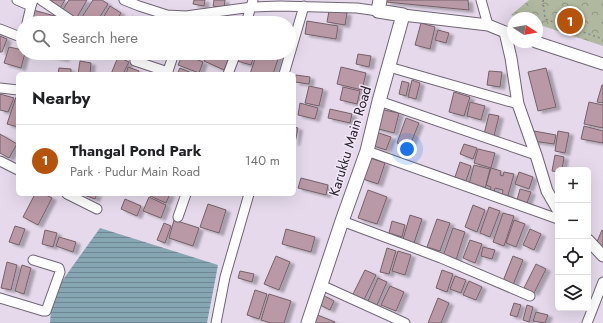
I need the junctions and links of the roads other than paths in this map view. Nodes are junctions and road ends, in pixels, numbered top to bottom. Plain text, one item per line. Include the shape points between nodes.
1 (17, 0) edge
2 (41, 0) edge
3 (124, 0) edge
4 (481, 0) edge
5 (32, 3) edge
6 (139, 3) edge
7 (253, 4) edge
8 (304, 6) junction
9 (379, 6) edge
10 (403, 15) junction
11 (29, 16) edge
12 (65, 16) edge
13 (171, 16) edge
14 (202, 16) edge
15 (249, 16) edge
16 (488, 25) junction
17 (0, 29) edge
18 (507, 32) edge
19 (296, 33) edge
20 (16, 38) edge
21 (543, 44) edge
22 (510, 48) edge
23 (172, 60) edge
24 (233, 60) edge
25 (288, 60) edge
26 (135, 61) dead end
27 (603, 64) edge
28 (389, 67) junction
29 (164, 72) edge
30 (167, 72) edge
31 (229, 72) edge
32 (285, 72) edge
33 (0, 88) edge
34 (16, 90) edge
35 (379, 101) junction
36 (518, 104) junction
37 (367, 151) junction
38 (536, 155) junction
39 (0, 161) edge
40 (16, 169) edge
41 (71, 196) edge
42 (185, 196) edge
43 (248, 196) edge
44 (555, 205) edge
45 (97, 209) dead end
46 (178, 217) dead end
47 (555, 218) edge
48 (342, 221) junction
49 (591, 243) edge
50 (603, 256) edge
51 (33, 260) dead end
52 (603, 282) edge
53 (321, 285) junction
54 (530, 296) dead end
55 (0, 298) edge
56 (216, 323) edge
57 (308, 323) edge
58 (405, 323) edge
59 (587, 323) edge

1 - 5 street
2 - 12 street
3 - 6 street
4 - 16 street
5 - 11 street
6 - 13 street
7 - 8 street
7 - 14 street
7 - 15 street
8 - 9 street
8 - 19 street
9 - 10 main road
10 - 16 street
10 - 28 main road, Karukku Main Road
16 - 18 street
17 - 20 street
21 - 27 street
22 - 36 street
23 - 30 street
24 - 31 street
25 - 32 street
26 - 29 street
28 - 35 main road, Karukku Main Road
28 - 36 street
33 - 34 street
35 - 37 main road, Karukku Main Road
35 - 38 street
36 - 38 street
37 - 47 street
37 - 48 main road, Karukku Main Road
38 - 44 street via 547,190
39 - 40 street
41 - 45 street
42 - 46 street
43 - 56 street via 225,277
48 - 53 main road, Karukku Main Road
48 - 54 street via 442,258
49 - 50 street
51 - 55 street via 58,268 60,272 46,311
52 - 59 street
53 - 57 main road, Karukku Main Road
53 - 58 street

